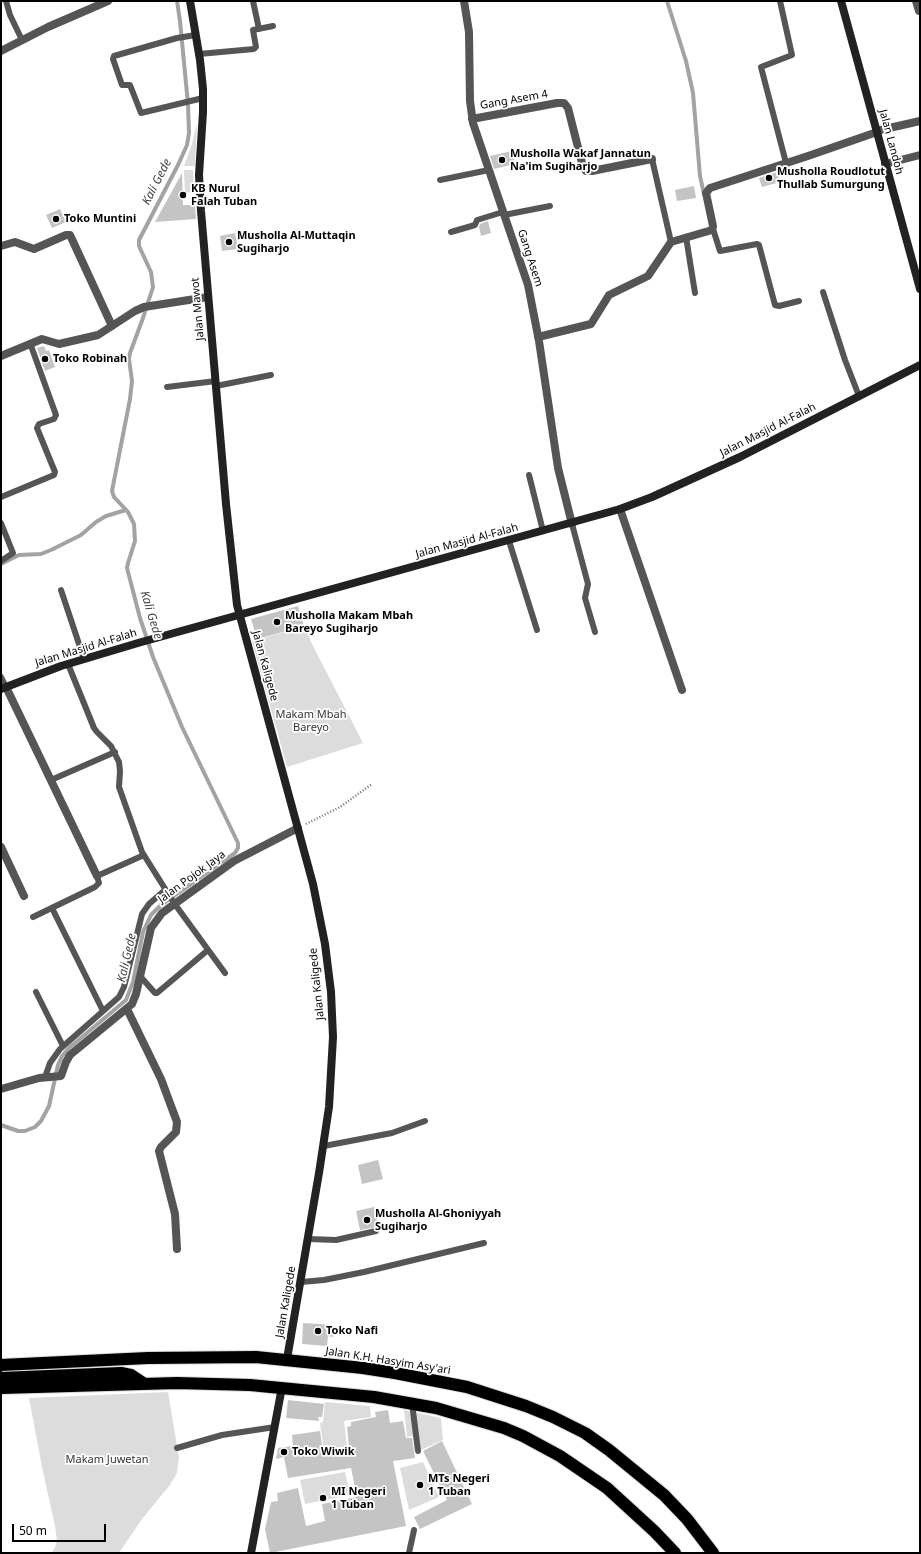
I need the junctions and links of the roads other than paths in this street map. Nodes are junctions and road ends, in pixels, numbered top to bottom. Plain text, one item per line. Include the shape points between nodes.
1 (6, 1) edge
2 (108, 1) edge
3 (190, 1) edge
4 (253, 1) edge
5 (464, 1) edge
6 (780, 1) edge
7 (841, 1) edge
8 (916, 1) edge
9 (919, 11) edge
10 (273, 26) dead end
11 (259, 29) junction
12 (192, 35) junction
13 (22, 40) junction
14 (1, 51) edge
15 (199, 54) junction
16 (199, 99) junction
17 (472, 119) junction
18 (920, 121) edge
19 (876, 131) junction
20 (920, 155) edge
21 (652, 159) joint
22 (786, 163) junction
23 (886, 164) junction
24 (488, 170) junction
25 (440, 180) dead end
26 (550, 206) dead end
27 (504, 213) junction
28 (713, 229) junction
29 (451, 232) dead end
30 (686, 237) junction
31 (671, 242) junction
32 (1, 246) edge
33 (920, 289) edge
34 (824, 292) dead end
35 (695, 293) dead end
36 (208, 297) junction
37 (799, 301) dead end
38 (112, 326) junction
39 (538, 337) junction
40 (30, 343) junction
41 (1, 356) edge
42 (920, 365) edge
43 (271, 375) dead end
44 (216, 383) junction
45 (167, 386) dead end
46 (859, 396) junction
47 (529, 475) dead end
48 (1, 498) edge
49 (620, 510) junction
50 (1, 523) edge
51 (572, 524) junction
52 (543, 531) junction
53 (509, 541) junction
54 (1, 561) edge
55 (61, 590) dead end
56 (239, 614) junction
57 (536, 630) dead end
58 (595, 632) dead end
59 (84, 659) junction
60 (68, 664) junction
61 (1, 677) edge
62 (3, 688) edge
63 (682, 690) dead end
64 (115, 752) junction
65 (51, 780) junction
66 (298, 828) junction
67 (1, 847) edge
68 (144, 855) junction
69 (97, 876) junction
70 (166, 892) junction
71 (24, 896) dead end
72 (173, 902) junction
73 (52, 908) junction
74 (33, 917) dead end
75 (208, 950) junction
76 (225, 973) dead end
77 (140, 976) junction
78 (36, 992) dead end
79 (127, 1009) junction
80 (104, 1011) junction
81 (63, 1046) junction
82 (51, 1077) junction
83 (1, 1089) edge
84 (425, 1121) dead end
85 (324, 1146) junction
86 (376, 1231) dead end
87 (308, 1238) junction
88 (484, 1242) dead end
89 (176, 1249) dead end
90 (301, 1282) junction
91 (287, 1360) junction
92 (1, 1365) edge
93 (1, 1378) edge
94 (143, 1383) junction
95 (1, 1388) edge
96 (282, 1388) junction
97 (412, 1403) junction
98 (275, 1427) junction
99 (177, 1448) dead end
100 (418, 1451) dead end
101 (414, 1530) dead end
102 (251, 1553) edge
103 (409, 1553) edge
104 (675, 1553) edge
105 (713, 1553) edge

1 - 13 lane
2 - 13 street
3 - 12 street, Jalan Mawot
4 - 11 lane
5 - 17 street, Gang Asem via 470,41
6 - 22 lane via 792,55 761,67
7 - 19 street, Jalan Landoh
8 - 9 street
10 - 11 lane
11 - 15 lane via 252,31 256,46 254,49
12 - 15 street, Jalan Mawot
12 - 16 lane via 116,55 113,59 122,85 130,85 141,114
13 - 14 street
15 - 16 street, Jalan Mawot
16 - 36 street, Jalan Mawot via 199,175
17 - 21 street, Gang Asem 4 via 564,103 568,108 586,171 592,172
17 - 24 street, Gang Asem
18 - 19 street
19 - 22 street
19 - 23 street, Jalan Landoh
20 - 23 street
21 - 31 lane
22 - 28 street via 709,188 706,193
23 - 33 street, Jalan Landoh
24 - 25 lane
24 - 27 street, Gang Asem
26 - 27 lane
27 - 29 lane via 477,220 476,225
27 - 39 street, Gang Asem via 527,281
28 - 30 street
28 - 37 lane via 720,251 759,245 775,305
30 - 31 street
30 - 35 lane
31 - 39 street via 648,276 605,298 591,324
32 - 38 street via 13,242 34,249 70,235
34 - 46 lane
36 - 38 street via 148,306 134,311
36 - 44 street, Jalan Mawot
38 - 40 street via 98,335 70,342 56,343 43,338
39 - 51 street, Gang Asem via 558,468
40 - 41 street
40 - 48 lane via 56,415 54,419 39,424 37,428 55,472 52,476
42 - 46 street, Jalan Masjid Al-Falah
43 - 44 lane
44 - 45 lane
44 - 56 street, Jalan Mawot via 226,504
46 - 49 street, Jalan Masjid Al-Falah via 714,469
47 - 52 lane
49 - 51 street, Jalan Masjid Al-Falah
49 - 63 street
50 - 54 lane via 13,551 12,555
51 - 52 street, Jalan Masjid Al-Falah
51 - 58 lane via 588,584 585,598
52 - 53 street, Jalan Masjid Al-Falah
53 - 56 street, Jalan Masjid Al-Falah
53 - 57 lane
55 - 59 lane
56 - 59 street, Jalan Masjid Al-Falah
56 - 66 street, Jalan Kaligede
59 - 60 street, Jalan Masjid Al-Falah
60 - 62 street, Jalan Masjid Al-Falah
60 - 64 lane via 96,731
61 - 62 lane
62 - 65 street
64 - 65 lane
64 - 68 lane via 120,767 120,789
65 - 69 street
66 - 72 street, Jalan Pojok Jaya via 234,860
66 - 85 street, Jalan Kaligede via 318,905 331,992 332,1057
67 - 71 street
68 - 69 lane
68 - 70 lane
69 - 73 lane via 99,883 96,887
70 - 72 lane
70 - 80 lane via 149,904 142,914 123,991
72 - 75 lane
72 - 77 street, Jalan Pojok Jaya via 153,925
73 - 74 lane
73 - 80 lane
75 - 76 lane
75 - 77 lane via 157,993
77 - 79 street, Jalan Pojok Jaya via 135,998
78 - 81 lane
79 - 82 street, Jalan Pojok Jaya via 70,1055 62,1074
79 - 89 street via 161,1078 177,1122 176,1132 159,1150 175,1214
80 - 81 lane
81 - 82 lane via 50,1062
82 - 83 street
84 - 85 lane via 386,1134
85 - 87 street, Jalan Kaligede
86 - 87 lane via 336,1240
87 - 90 street, Jalan Kaligede
88 - 90 lane via 350,1275
90 - 91 street, Jalan Kaligede
91 - 92 highway, Jalan K.H. Hasyim Asy'ari via 188,1356
91 - 105 highway, Jalan K.H. Hasyim Asy'ari via 363,1368 467,1387 553,1417 596,1441 654,1486 687,1519
93 - 94 highway via 121,1373 131,1375
94 - 95 highway
94 - 96 highway via 218,1383
96 - 97 highway
96 - 98 street
97 - 100 lane
97 - 104 highway via 504,1428 560,1456 607,1488
98 - 99 lane via 222,1435
98 - 102 street
101 - 103 lane

